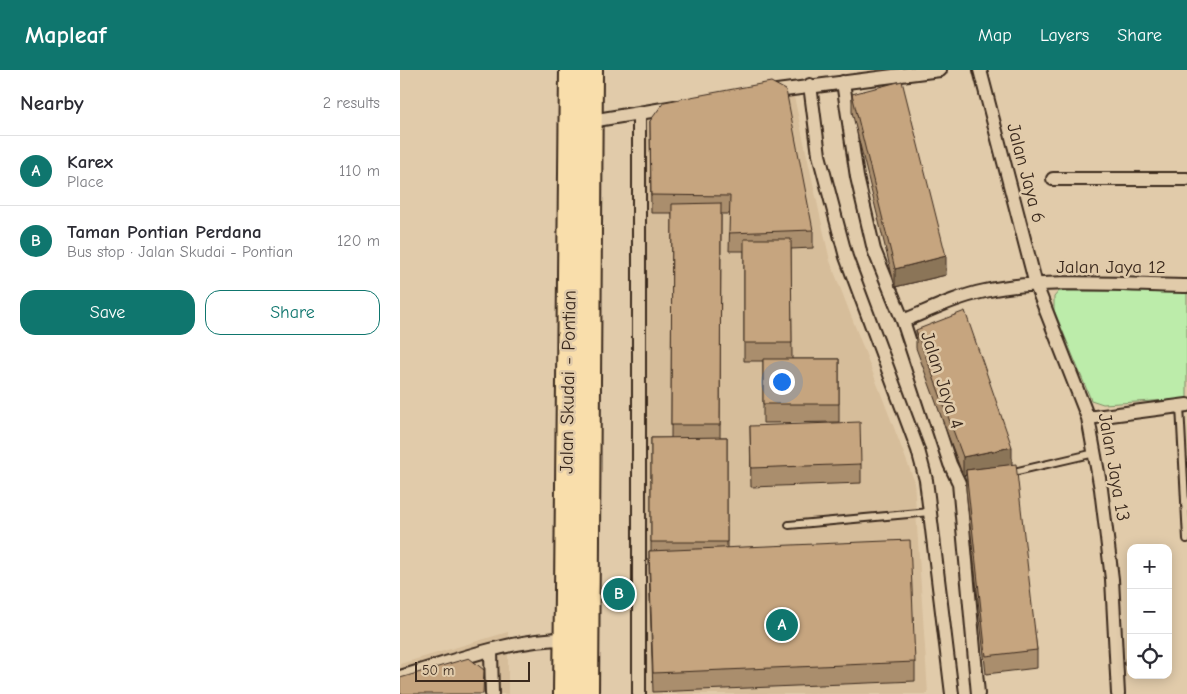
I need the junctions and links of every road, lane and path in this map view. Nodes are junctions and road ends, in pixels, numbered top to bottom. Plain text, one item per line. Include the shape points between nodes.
1 (571, 70) edge
2 (591, 70) edge
3 (940, 70) edge
4 (980, 70) edge
5 (843, 82) junction
6 (810, 85) junction
7 (753, 94) edge
8 (686, 105) edge
9 (639, 113) junction
10 (590, 121) junction
11 (1053, 179) dead end
12 (1187, 179) edge
13 (1036, 285) junction
14 (1187, 286) edge
15 (903, 321) junction
16 (1183, 405) edge
17 (1088, 418) junction
18 (1095, 453) junction
19 (1003, 474) edge
20 (931, 512) junction
21 (789, 525) dead end
22 (1187, 539) edge
23 (576, 639) junction
24 (491, 651) junction
25 (400, 677) edge
26 (492, 694) edge
27 (565, 694) edge
28 (587, 694) edge
29 (639, 694) edge
30 (952, 694) edge
31 (978, 694) edge
32 (1118, 694) edge

1 - 23 highway, Jalan Skudai - Pontian
2 - 10 highway, Jalan Skudai - Pontian
3 - 5 street
4 - 13 street, Jalan Jaya 6
5 - 6 street
5 - 15 street, Jalan Jaya 4 via 857,177 874,250
6 - 7 street
6 - 20 street via 819,155 832,210 846,257 918,450
8 - 9 street
9 - 10 street
9 - 29 street
10 - 23 highway, Jalan Skudai - Pontian
11 - 12 street
13 - 14 street, Jalan Jaya 12
13 - 15 street, Jalan Jaya 12 via 986,291 956,299
13 - 17 street, Jalan Jaya 13
15 - 31 street, Jalan Jaya 4 via 950,464 963,482
16 - 17 street
16 - 22 lane
17 - 18 street, Jalan Jaya 13
18 - 19 lane
18 - 32 street, Jalan Jaya 13 via 1112,579
20 - 21 lane
20 - 30 street
23 - 24 street
23 - 27 highway, Jalan Skudai - Pontian
23 - 28 highway, Jalan Skudai - Pontian
24 - 25 street
24 - 26 street

